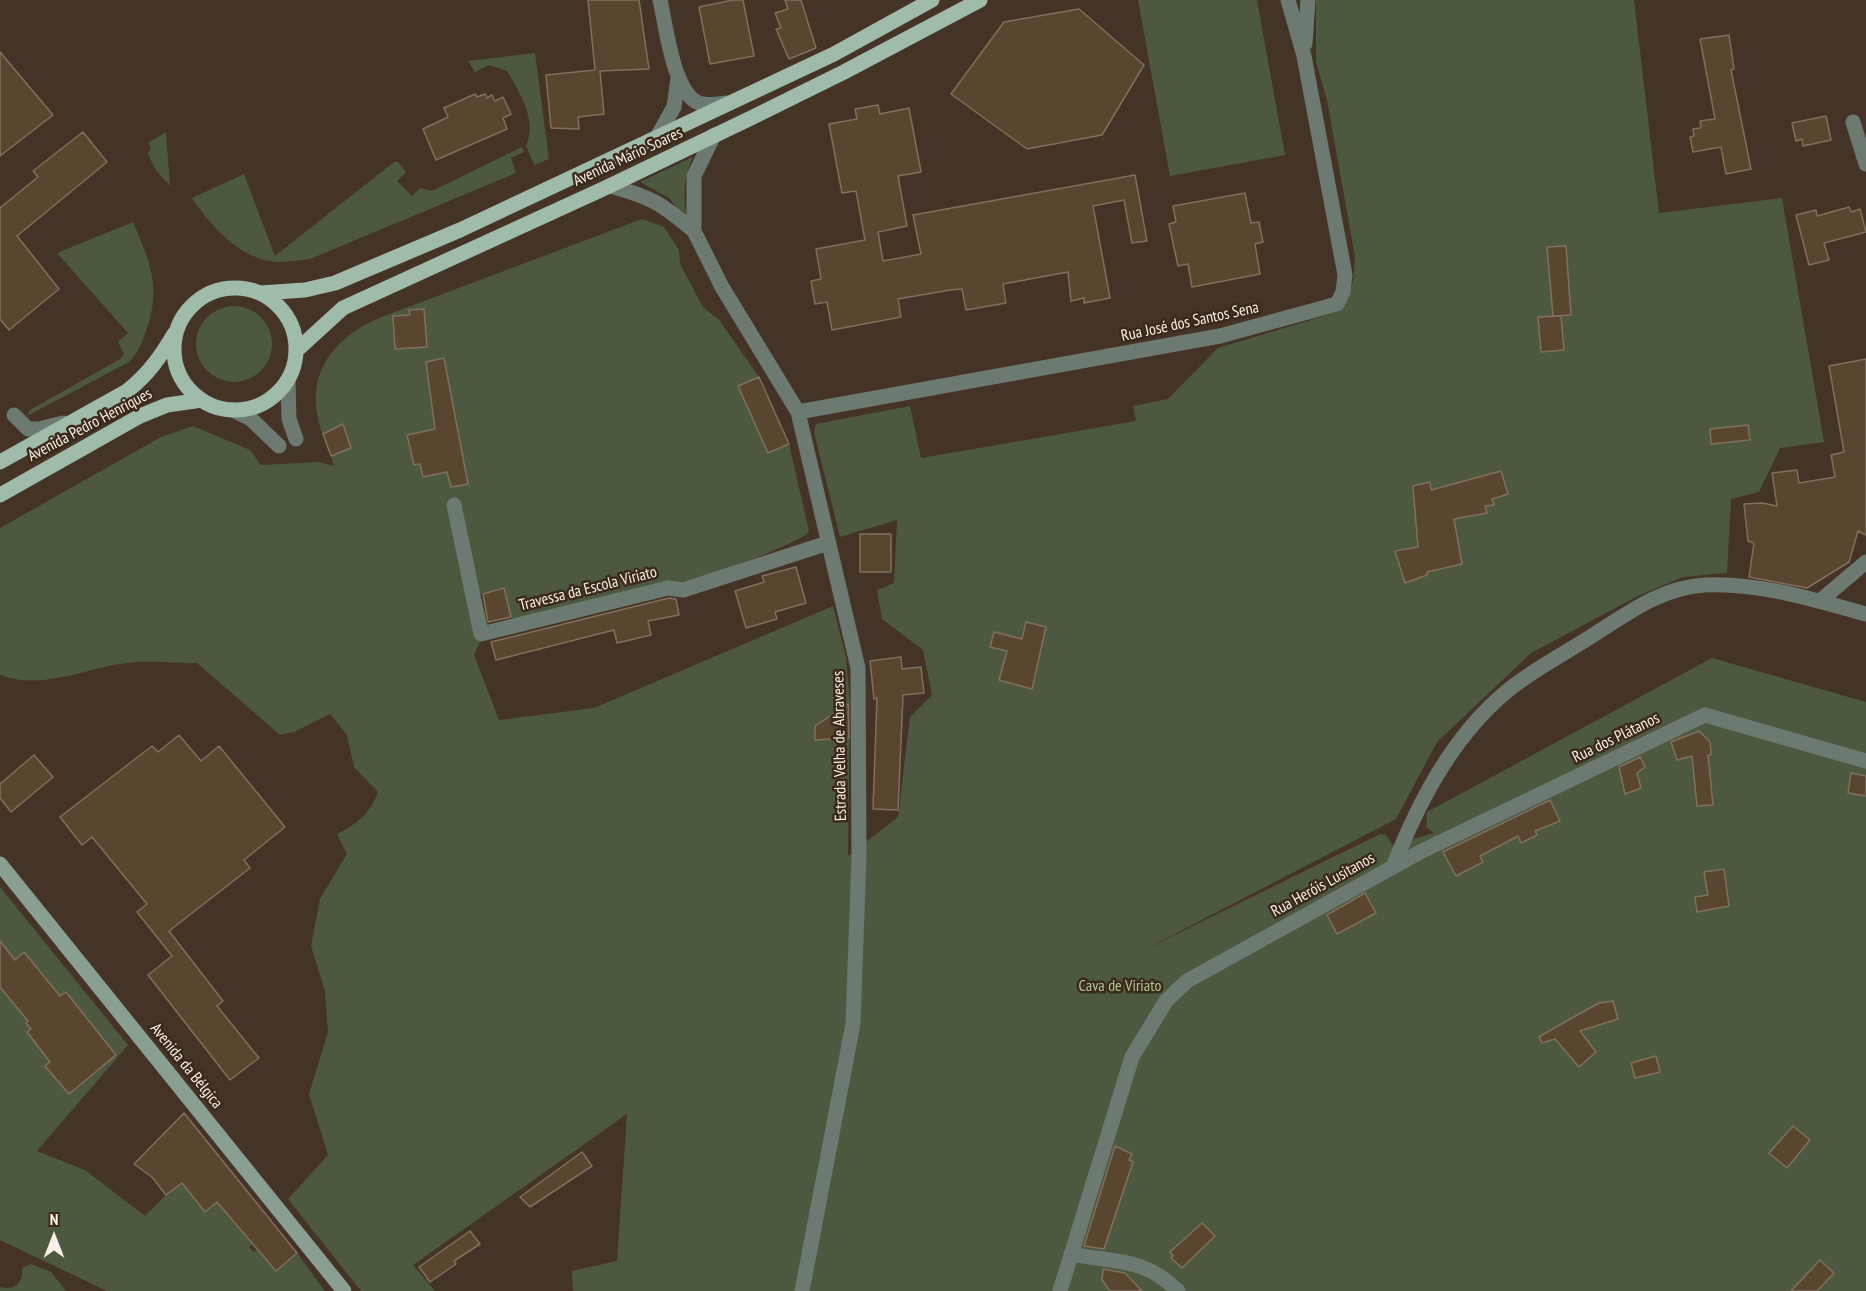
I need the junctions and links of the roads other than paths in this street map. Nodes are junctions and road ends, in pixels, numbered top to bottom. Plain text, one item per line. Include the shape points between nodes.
1 (660, 0) edge
2 (932, 0) edge
3 (980, 0) edge
4 (1288, 0) edge
5 (1308, 0) edge
6 (1304, 56) junction
7 (678, 78) junction
8 (730, 103) junction
9 (1853, 122) dead end
10 (714, 135) junction
11 (657, 137) junction
12 (1866, 164) edge
13 (610, 186) junction
14 (694, 231) junction
15 (260, 293) junction
16 (177, 329) junction
17 (297, 350) junction
18 (288, 381) junction
19 (202, 400) junction
20 (233, 410) junction
21 (798, 412) junction
22 (14, 415) dead end
23 (75, 420) junction
24 (296, 439) dead end
25 (279, 446) dead end
26 (0, 462) edge
27 (0, 495) edge
28 (454, 505) dead end
29 (828, 543) junction
30 (1866, 562) edge
31 (1820, 601) junction
32 (1866, 614) edge
33 (1866, 761) edge
34 (0, 864) edge
35 (1393, 867) junction
36 (1071, 1254) junction
37 (344, 1291) edge
38 (802, 1291) edge
39 (1060, 1291) edge
40 (1178, 1291) edge

1 - 7 street
2 - 8 main road, Avenida Mário Soares via 834,54
3 - 10 main road, Avenida Mário Soares
4 - 6 street, Rua José dos Santos Sena
5 - 6 street, Rua José dos Santos Sena
6 - 21 street, Rua José dos Santos Sena via 1345,274 1343,292 1336,304 1220,336
7 - 8 street via 684,91 701,104
7 - 11 street via 674,107
8 - 11 main road, Avenida Mário Soares
9 - 12 street
10 - 13 main road, Avenida Mário Soares
10 - 14 street via 694,176
11 - 15 main road, Avenida Mário Soares via 460,230 335,283
13 - 14 street via 647,196
13 - 17 main road, Avenida Mário Soares via 344,308
14 - 21 street, Estrada Velha de Abraveses via 728,297
15 - 16 main road via 240,288 220,290 201,298 186,311
15 - 17 main road via 287,316 295,332
16 - 19 main road via 177,369 187,387
16 - 23 main road, Avenida Pedro Henriques via 141,381
17 - 18 main road
18 - 20 main road via 264,403
18 - 24 street via 289,419
19 - 20 main road
19 - 27 main road, Avenida Pedro Henriques via 167,405 140,416
20 - 25 street via 251,419
21 - 29 street, Estrada Velha de Abraveses
22 - 23 street via 23,427 33,429
23 - 26 main road, Avenida Pedro Henriques
28 - 29 street, Travessa da Escola Viriato via 482,634 668,588 683,590
29 - 38 street, Estrada Velha de Abraveses via 858,668 857,952 853,1024
30 - 31 street
31 - 32 street, Rua Heróis Lusitanos
31 - 35 street, Rua Heróis Lusitanos via 1744,586 1704,585 1646,601 1506,692 1470,729 1417,810
33 - 35 street, Rua dos Plátanos via 1705,715
34 - 37 main road, Avenida da Bélgica
35 - 36 street, Rua Heróis Lusitanos via 1187,981 1166,1001 1132,1057
36 - 39 street, Rua Heróis Lusitanos
36 - 40 street via 1147,1266

